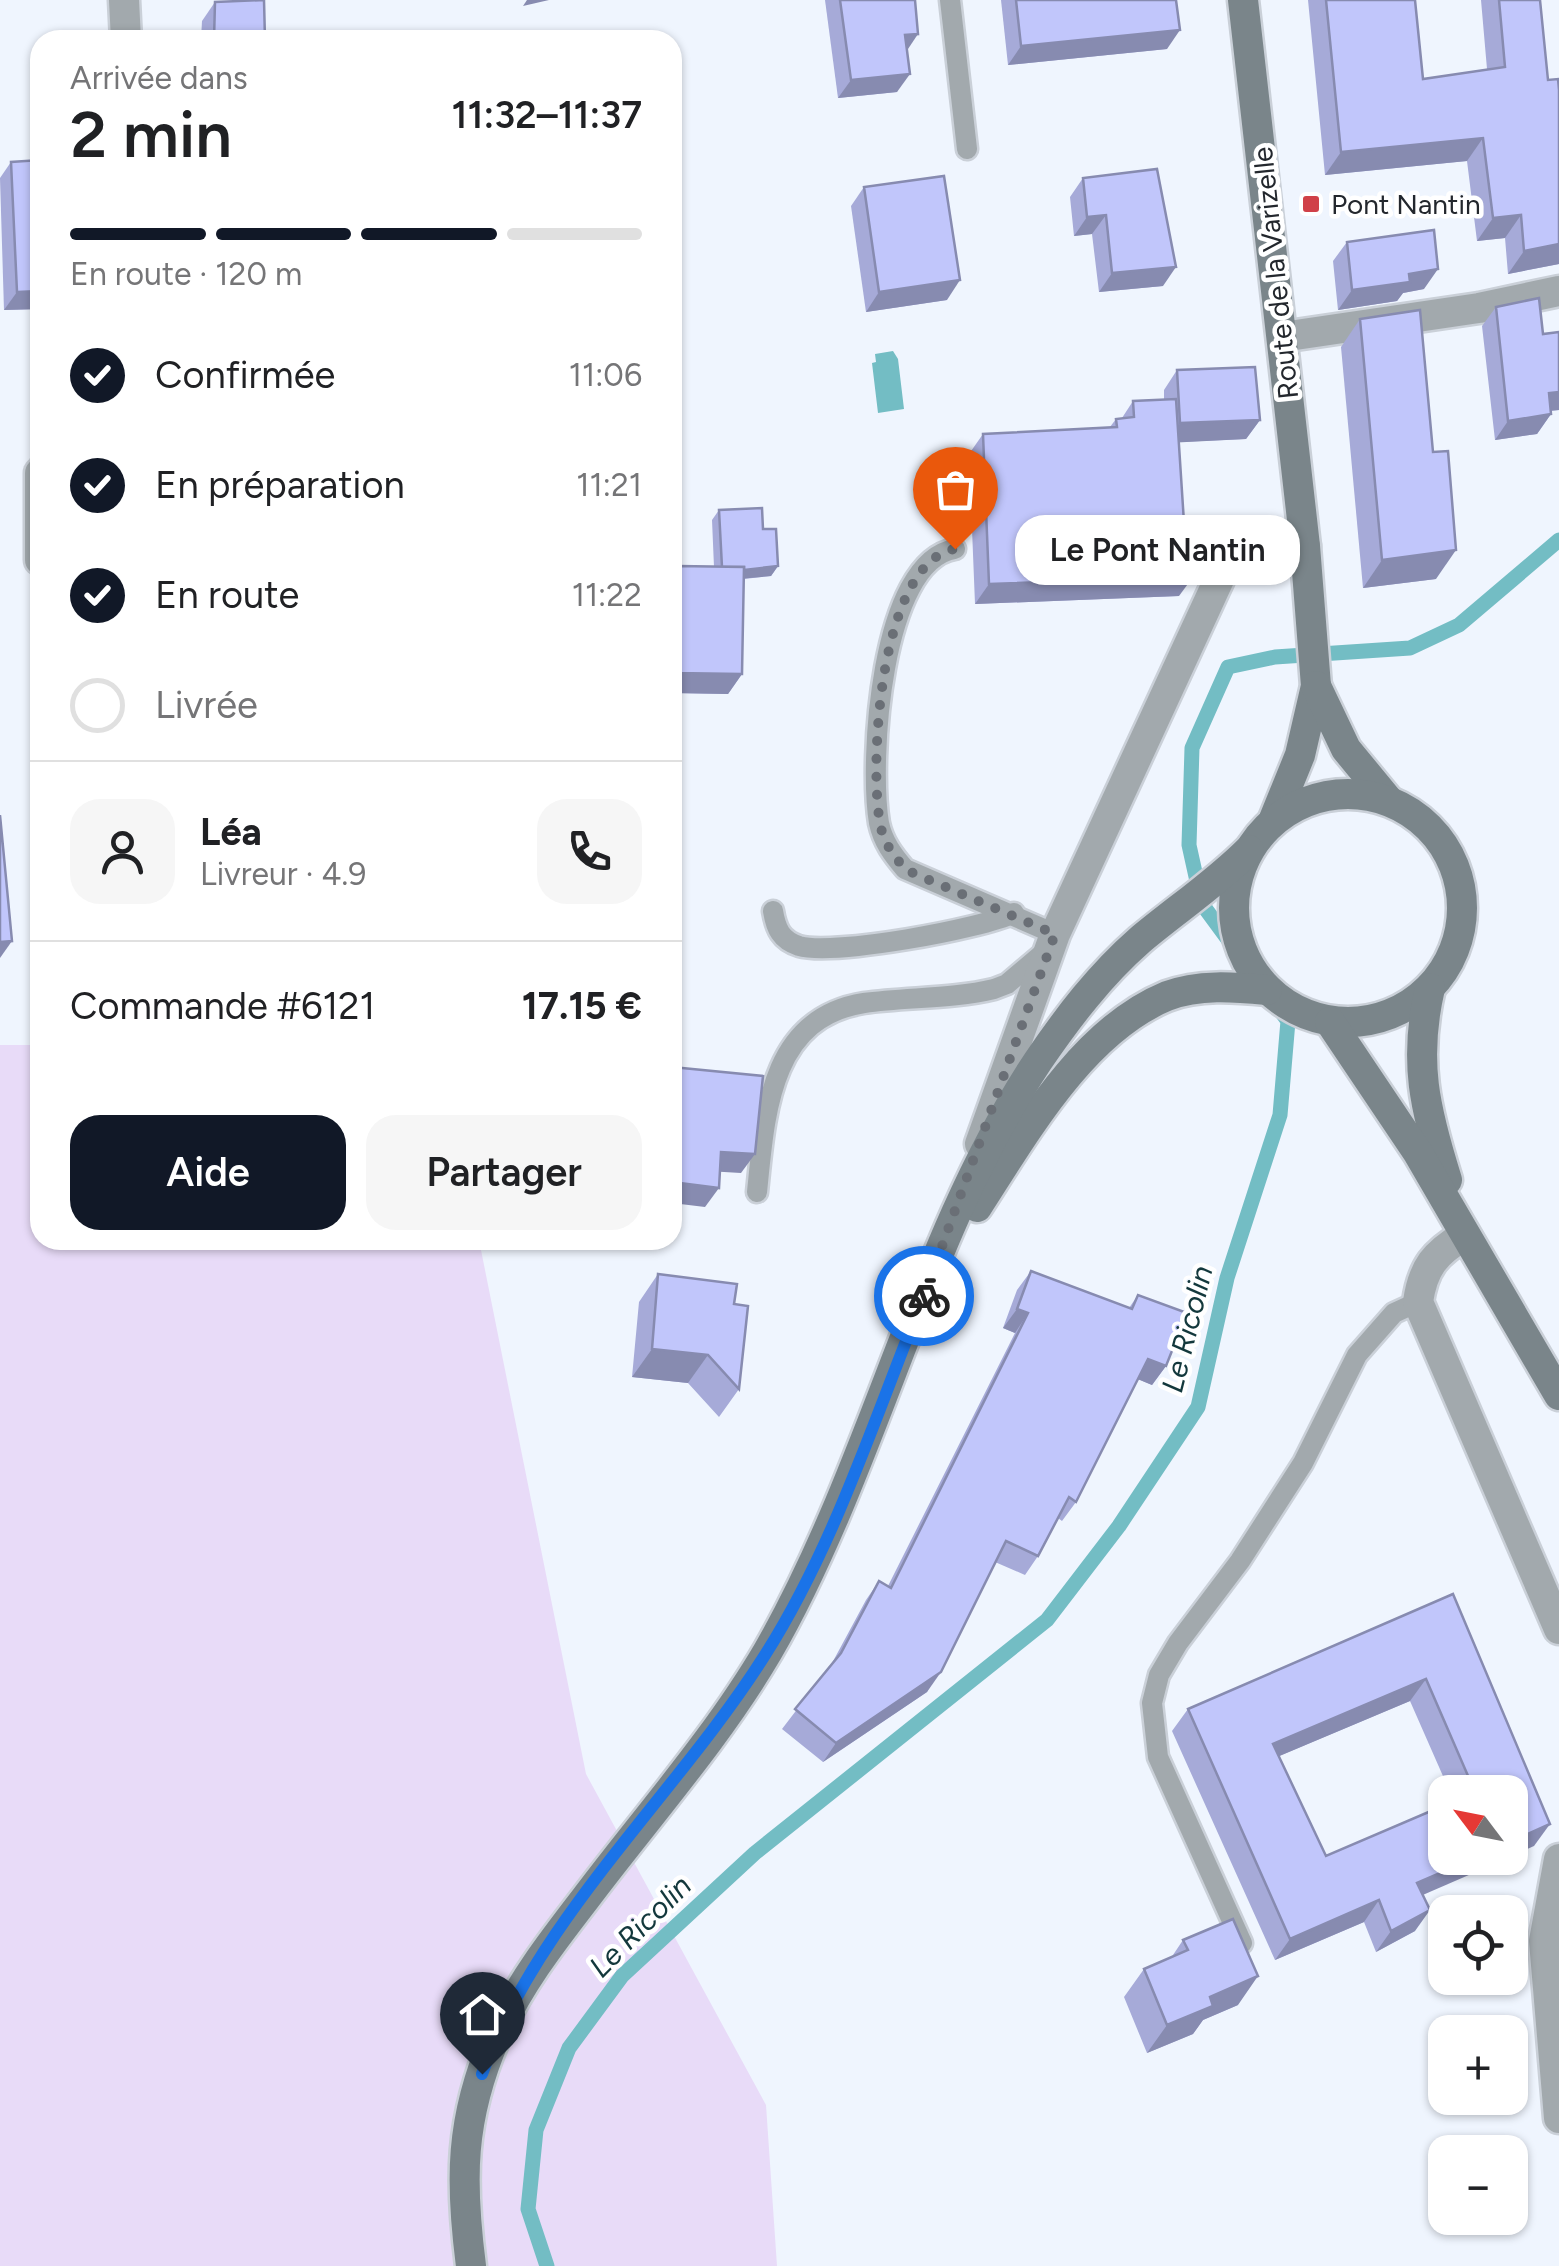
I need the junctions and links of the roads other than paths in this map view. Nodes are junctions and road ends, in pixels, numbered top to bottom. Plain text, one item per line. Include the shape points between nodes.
1 (124, 0) edge
2 (950, 0) edge
3 (1243, 0) edge
4 (126, 30) edge
5 (967, 149) dead end
6 (1559, 290) edge
7 (1282, 337) junction
8 (1306, 546) junction
9 (955, 549) dead end
10 (1316, 686) junction
11 (1388, 800) junction
12 (1274, 819) junction
13 (1248, 850) junction
14 (773, 911) dead end
15 (1014, 913) junction
16 (1053, 940) junction
17 (1430, 988) junction
18 (1267, 990) junction
19 (1330, 1022) junction
20 (757, 1192) dead end
21 (1465, 1235) junction
22 (932, 1276) junction
23 (1418, 1302) junction
24 (1559, 1395) edge
25 (1559, 1629) edge
26 (1559, 1859) edge
27 (1248, 1956) edge
28 (1559, 2118) edge
29 (471, 2266) edge

1 - 4 street
2 - 5 lane
3 - 7 main road, Route de la Varizelle
6 - 7 street
7 - 8 main road, Route de la Varizelle
8 - 10 main road, Route de la Varizelle
8 - 16 street via 1227,562
9 - 15 lane via 928,559 914,578 888,656 874,739 880,825 906,870
10 - 11 main road via 1346,749
10 - 12 main road via 1300,755
11 - 12 main road via 1349,793 1310,800
11 - 17 main road via 1435,835 1462,888 1462,925 1451,959
12 - 13 main road
13 - 18 main road via 1234,887 1234,927 1245,961
13 - 22 main road via 1106,973 1036,1064 992,1140
14 - 15 lane via 785,940 815,949 979,928
15 - 16 lane
16 - 20 lane via 994,989 864,1004 823,1017 776,1070
16 - 22 street
17 - 19 main road via 1401,1010 1367,1022
17 - 21 main road via 1420,1076
18 - 19 main road via 1296,1011
18 - 22 main road via 1220,986 1169,996 1127,1020 1040,1116
19 - 21 main road via 1377,1086
21 - 23 street via 1422,1272
21 - 24 main road
22 - 29 main road via 818,1558 766,1655 534,1965 495,2038 470,2110 463,2169
23 - 25 street
23 - 27 lane via 1394,1313 1357,1355 1302,1463 1178,1643 1152,1703 1158,1757
26 - 28 street via 1544,1941

